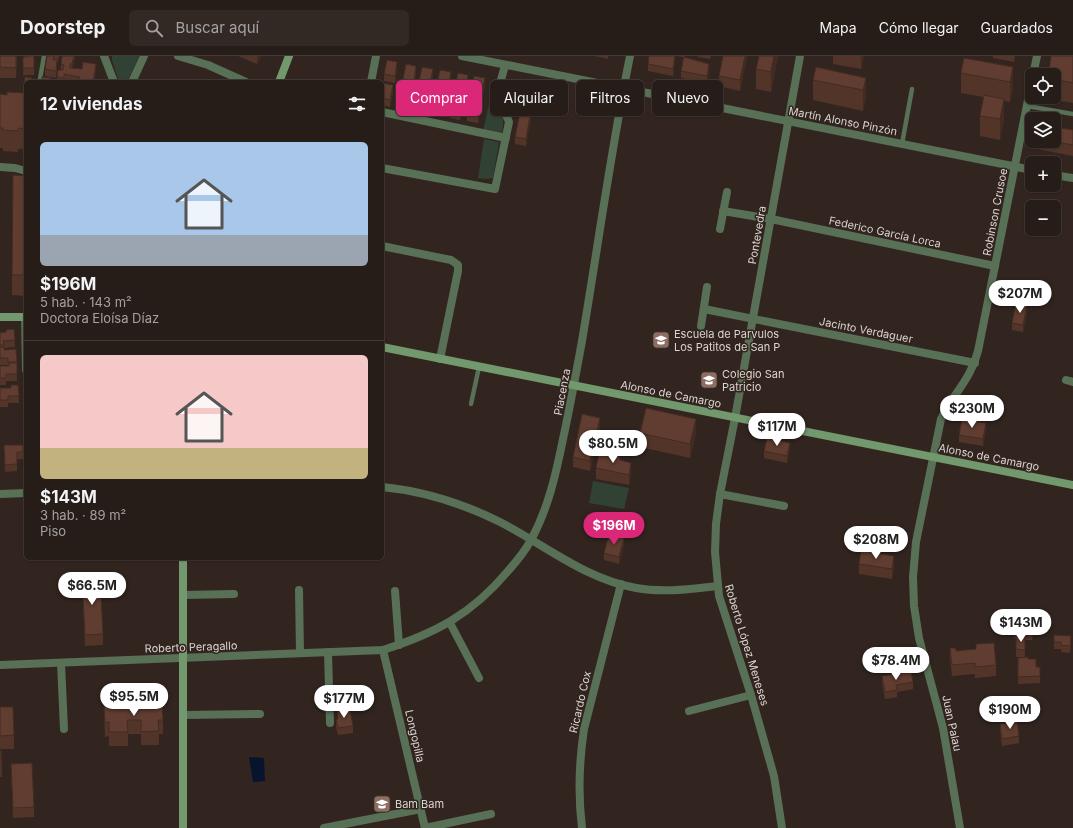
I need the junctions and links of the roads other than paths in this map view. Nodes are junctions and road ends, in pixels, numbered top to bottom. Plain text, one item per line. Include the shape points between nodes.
1 (44, 56) edge
2 (104, 56) edge
3 (144, 56) edge
4 (178, 56) edge
5 (289, 56) edge
6 (376, 56) edge
7 (462, 56) edge
8 (630, 56) edge
9 (800, 56) edge
10 (1037, 56) edge
11 (505, 65) junction
12 (1034, 68) edge
13 (40, 79) edge
14 (113, 80) edge
15 (133, 80) edge
16 (242, 80) edge
17 (280, 80) edge
18 (371, 80) edge
19 (583, 80) edge
20 (626, 80) edge
21 (912, 89) dead end
22 (644, 92) edge
23 (1027, 106) joint
24 (384, 112) edge
25 (1073, 114) edge
26 (619, 116) edge
27 (788, 121) junction
28 (506, 138) junction
29 (902, 144) junction
30 (0, 167) edge
31 (1015, 167) junction
32 (384, 168) edge
33 (1025, 169) edge
34 (24, 170) edge
35 (1061, 176) edge
36 (1073, 178) edge
37 (727, 192) dead end
38 (723, 211) junction
39 (771, 219) junction
40 (720, 229) dead end
41 (384, 246) edge
42 (995, 266) junction
43 (707, 287) dead end
44 (704, 309) junction
45 (0, 317) edge
46 (24, 317) edge
47 (753, 318) junction
48 (701, 326) dead end
49 (384, 348) edge
50 (440, 359) junction
51 (975, 363) junction
52 (479, 367) junction
53 (574, 386) junction
54 (471, 404) dead end
55 (735, 418) junction
56 (933, 458) junction
57 (1073, 485) edge
58 (384, 487) edge
59 (24, 493) edge
60 (0, 494) edge
61 (720, 494) junction
62 (784, 506) dead end
63 (531, 540) junction
64 (183, 560) edge
65 (620, 584) junction
66 (717, 586) junction
67 (299, 590) dead end
68 (395, 591) dead end
69 (234, 594) dead end
70 (184, 595) junction
71 (450, 623) junction
72 (398, 645) junction
73 (383, 650) junction
74 (328, 652) junction
75 (300, 654) junction
76 (184, 658) junction
77 (61, 663) junction
78 (0, 665) edge
79 (479, 678) dead end
80 (751, 695) junction
81 (689, 711) dead end
82 (260, 714) dead end
83 (184, 715) junction
84 (330, 724) dead end
85 (64, 729) dead end
86 (421, 809) junction
87 (491, 814) dead end
88 (183, 828) edge
89 (324, 828) edge
90 (425, 828) edge
91 (582, 828) edge
92 (782, 828) edge
93 (960, 828) edge

1 - 13 lane
2 - 14 street
3 - 15 street
4 - 16 street via 208,65
5 - 17 street
6 - 18 street
7 - 11 street, Martín Alonso Pinzón
8 - 20 street, Piacenza
9 - 27 street, Pontevedra
10 - 12 street
11 - 19 street, Martín Alonso Pinzón
11 - 28 street via 499,102 507,116
21 - 29 lane
22 - 27 street, Martín Alonso Pinzón
23 - 25 lane
23 - 31 street, Robinson Crusoe
24 - 28 street
26 - 53 street, Piacenza
27 - 29 street, Martín Alonso Pinzón
27 - 39 street, Pontevedra
28 - 32 street via 495,189
29 - 31 street, Martín Alonso Pinzón
30 - 34 street
31 - 33 street, Martín Alonso Pinzón
31 - 42 street, Robinson Crusoe
35 - 36 street
37 - 38 street
38 - 39 street, Federico García Lorca
38 - 40 street
39 - 42 street, Federico García Lorca
39 - 47 street, Pontevedra
41 - 50 street via 451,260 458,266
42 - 51 street, Robinson Crusoe
43 - 44 street
44 - 47 street, Jacinto Verdaguer
44 - 48 street
45 - 46 street
47 - 51 street, Jacinto Verdaguer
47 - 55 street, Pontevedra
49 - 50 street, Alonso de Camargo
50 - 52 street, Alonso de Camargo
51 - 56 street, Robinson Crusoe via 941,419
52 - 53 street, Alonso de Camargo
52 - 54 lane
53 - 55 street, Alonso de Camargo
53 - 63 street, Piacenza via 551,493
55 - 56 street, Alonso de Camargo
55 - 61 street, Roberto López Meneses
56 - 57 street, Alonso de Camargo
56 - 93 street, Juan Palau via 916,542 914,606 919,638 943,728
58 - 63 street via 445,500 500,522
59 - 60 street
61 - 62 street
61 - 66 street, Roberto López Meneses via 715,538
63 - 65 street via 576,566
63 - 71 street, Piacenza via 496,586
64 - 70 street
65 - 66 street via 635,588 679,591
65 - 91 street, Ricardo Cox via 581,747 579,782
66 - 80 street, Roberto López Meneses
67 - 75 street
68 - 72 street
69 - 70 street
70 - 76 street
71 - 72 street, Piacenza
71 - 79 street
72 - 73 street, Piacenza
73 - 74 street, Roberto Peragallo
73 - 86 street, Longopilla
74 - 75 street, Roberto Peragallo
74 - 84 street
75 - 76 street, Roberto Peragallo
76 - 77 street, Roberto Peragallo
76 - 83 street
77 - 78 street, Roberto Peragallo
77 - 85 street
80 - 81 street
80 - 92 street, Roberto López Meneses via 774,776
82 - 83 street
83 - 88 street
86 - 89 street
86 - 90 street, Longopilla
87 - 90 street

